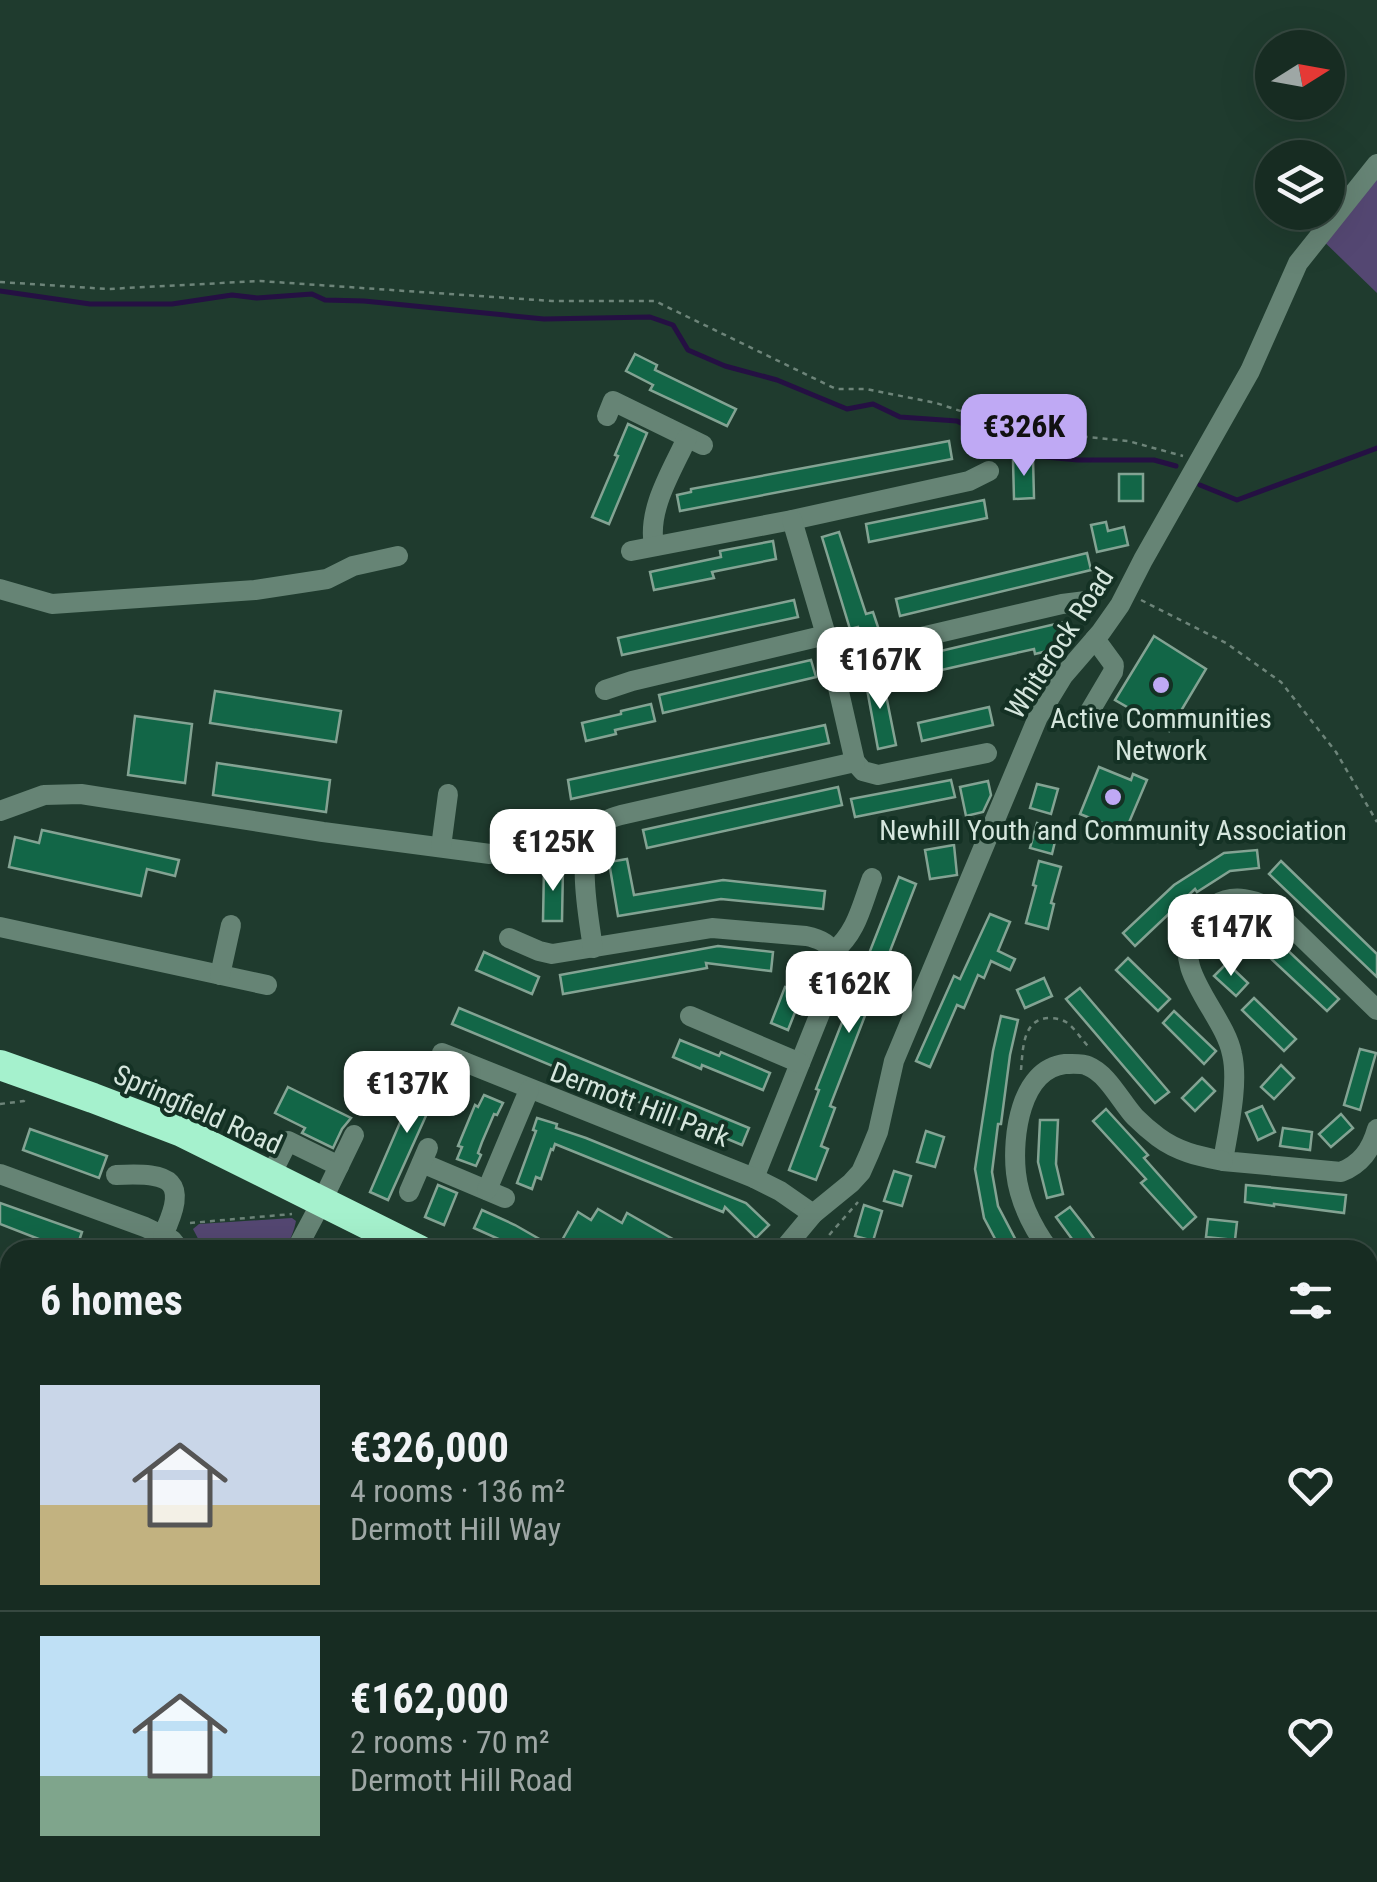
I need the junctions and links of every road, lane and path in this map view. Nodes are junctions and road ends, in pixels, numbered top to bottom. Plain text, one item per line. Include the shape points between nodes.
1 (1377, 164) edge
2 (0, 282) edge
3 (607, 416) dead end
4 (1198, 462) junction
5 (988, 471) dead end
6 (792, 520) junction
7 (654, 546) junction
8 (631, 551) dead end
9 (398, 556) dead end
10 (0, 589) edge
11 (1126, 593) junction
12 (1086, 602) dead end
13 (826, 635) junction
14 (1095, 639) junction
15 (832, 658) junction
16 (605, 690) dead end
17 (1086, 716) dead end
18 (987, 753) dead end
19 (855, 762) junction
20 (448, 794) dead end
21 (0, 811) edge
22 (1377, 822) edge
23 (441, 847) junction
24 (490, 854) dead end
25 (872, 878) dead end
26 (230, 926) dead end
27 (0, 927) edge
28 (510, 938) dead end
29 (593, 948) junction
30 (833, 952) junction
31 (220, 975) junction
32 (267, 985) dead end
33 (1377, 1010) edge
34 (690, 1016) dead end
35 (442, 1053) dead end
36 (464, 1062) junction
37 (800, 1063) junction
38 (0, 1065) edge
39 (455, 1084) dead end
40 (528, 1090) junction
41 (1377, 1130) edge
42 (354, 1134) dead end
43 (1222, 1162) junction
44 (340, 1166) junction
45 (0, 1174) edge
46 (116, 1175) dead end
47 (270, 1176) junction
48 (754, 1178) junction
49 (409, 1192) dead end
50 (321, 1203) junction
51 (813, 1214) junction
52 (167, 1240) edge
53 (172, 1240) edge
54 (173, 1240) edge
55 (301, 1240) edge
56 (398, 1240) edge
57 (792, 1240) edge
58 (1043, 1240) edge

1 - 4 street, Whiterock Road via 1298,263 1250,370
2 - 4 path via 108,289 260,282 655,301 836,389 866,388 1019,430 1128,441
3 - 7 street via 613,401 695,442 656,508
4 - 11 street, Whiterock Road
5 - 6 street
6 - 7 street
6 - 13 street
7 - 8 street
9 - 10 street via 327,579 255,590 52,604
11 - 14 street, Whiterock Road
11 - 22 path via 1226,642 1281,682 1336,752
12 - 15 street
13 - 15 street
13 - 16 street
14 - 17 street via 1114,672
14 - 51 street, Whiterock Road via 1038,717 894,1061 887,1135 851,1184
15 - 19 street
18 - 19 street via 878,775
19 - 29 street via 599,825 586,862
20 - 23 street
21 - 23 street via 44,795 81,794
23 - 24 street
25 - 30 street via 848,939
26 - 31 street
27 - 31 street
28 - 29 street via 546,953
29 - 30 street via 724,927 818,938
30 - 37 street via 836,970
31 - 32 street
33 - 43 street via 1273,909 1236,898 1205,911 1186,952 1233,1056
34 - 37 street
35 - 36 street, Dermott Hill Park
36 - 39 street
36 - 40 street, Dermott Hill Park
37 - 48 street
38 - 47 highway, Springfield Road via 182,1132
40 - 48 street, Dermott Hill Park
40 - 49 street via 496,1194 425,1155
41 - 43 street via 1363,1158 1341,1172
42 - 44 street
43 - 58 street via 1159,1138 1088,1066 1054,1066 1037,1078 1016,1136 1024,1207
44 - 47 street via 288,1141
44 - 50 street
45 - 52 street
46 - 53 street via 168,1180 175,1189
47 - 50 highway, Springfield Road
48 - 51 street, Dermott Hill Park
50 - 54 path via 292,1214 180,1224
50 - 55 street
50 - 56 highway, Springfield Road
51 - 57 street, Whiterock Road

